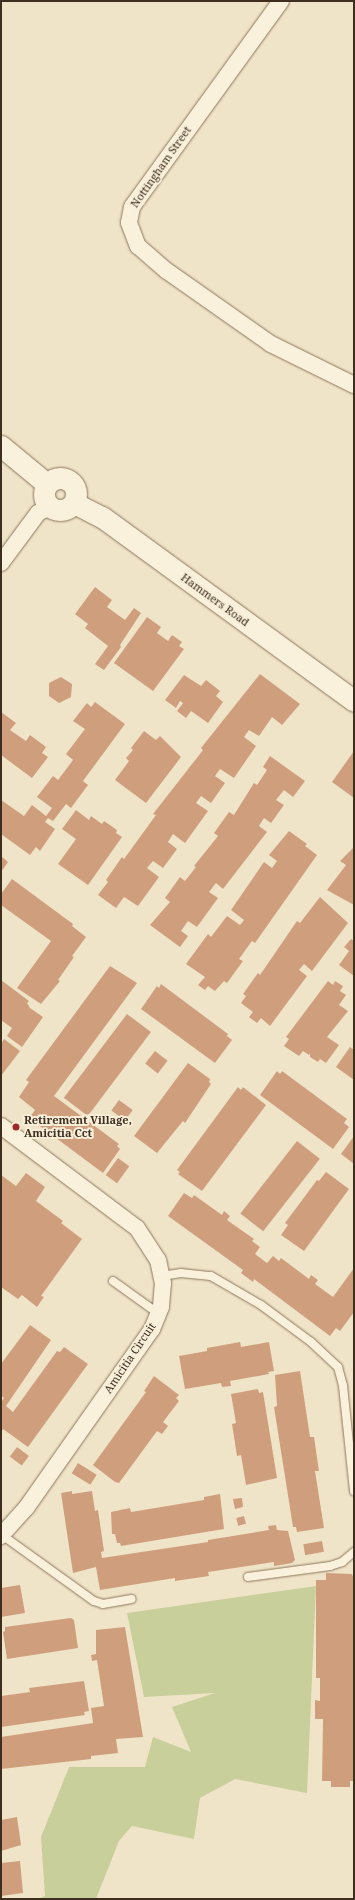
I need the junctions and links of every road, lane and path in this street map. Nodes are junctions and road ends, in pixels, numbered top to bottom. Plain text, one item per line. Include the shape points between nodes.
1 (281, 1) edge
2 (354, 385) edge
3 (1, 446) edge
4 (48, 484) junction
5 (74, 503) junction
6 (49, 507) junction
7 (1, 563) edge
8 (354, 701) edge
9 (1, 1126) edge
10 (162, 1276) junction
11 (113, 1281) dead end
12 (159, 1314) junction
13 (354, 1491) edge
14 (1, 1536) edge
15 (354, 1552) edge
16 (248, 1577) dead end
17 (132, 1599) dead end

1 - 2 street, Nottingham Street via 132,207 129,223 138,246 167,271 271,344
3 - 4 street
4 - 5 street via 55,479 69,480 76,489
4 - 6 street via 44,493
5 - 6 street via 65,510
5 - 8 street, Hammers Road via 102,517
6 - 7 street via 38,514
9 - 10 street, Amicitia Circuit via 137,1228 155,1254
10 - 12 street, Amicitia Circuit
10 - 13 lane via 181,1273 211,1276 261,1305 311,1342 338,1367 343,1386
11 - 12 lane
12 - 14 street, Amicitia Circuit via 142,1344 26,1508
14 - 17 lane via 94,1601 103,1604
15 - 16 lane via 342,1562 330,1566

